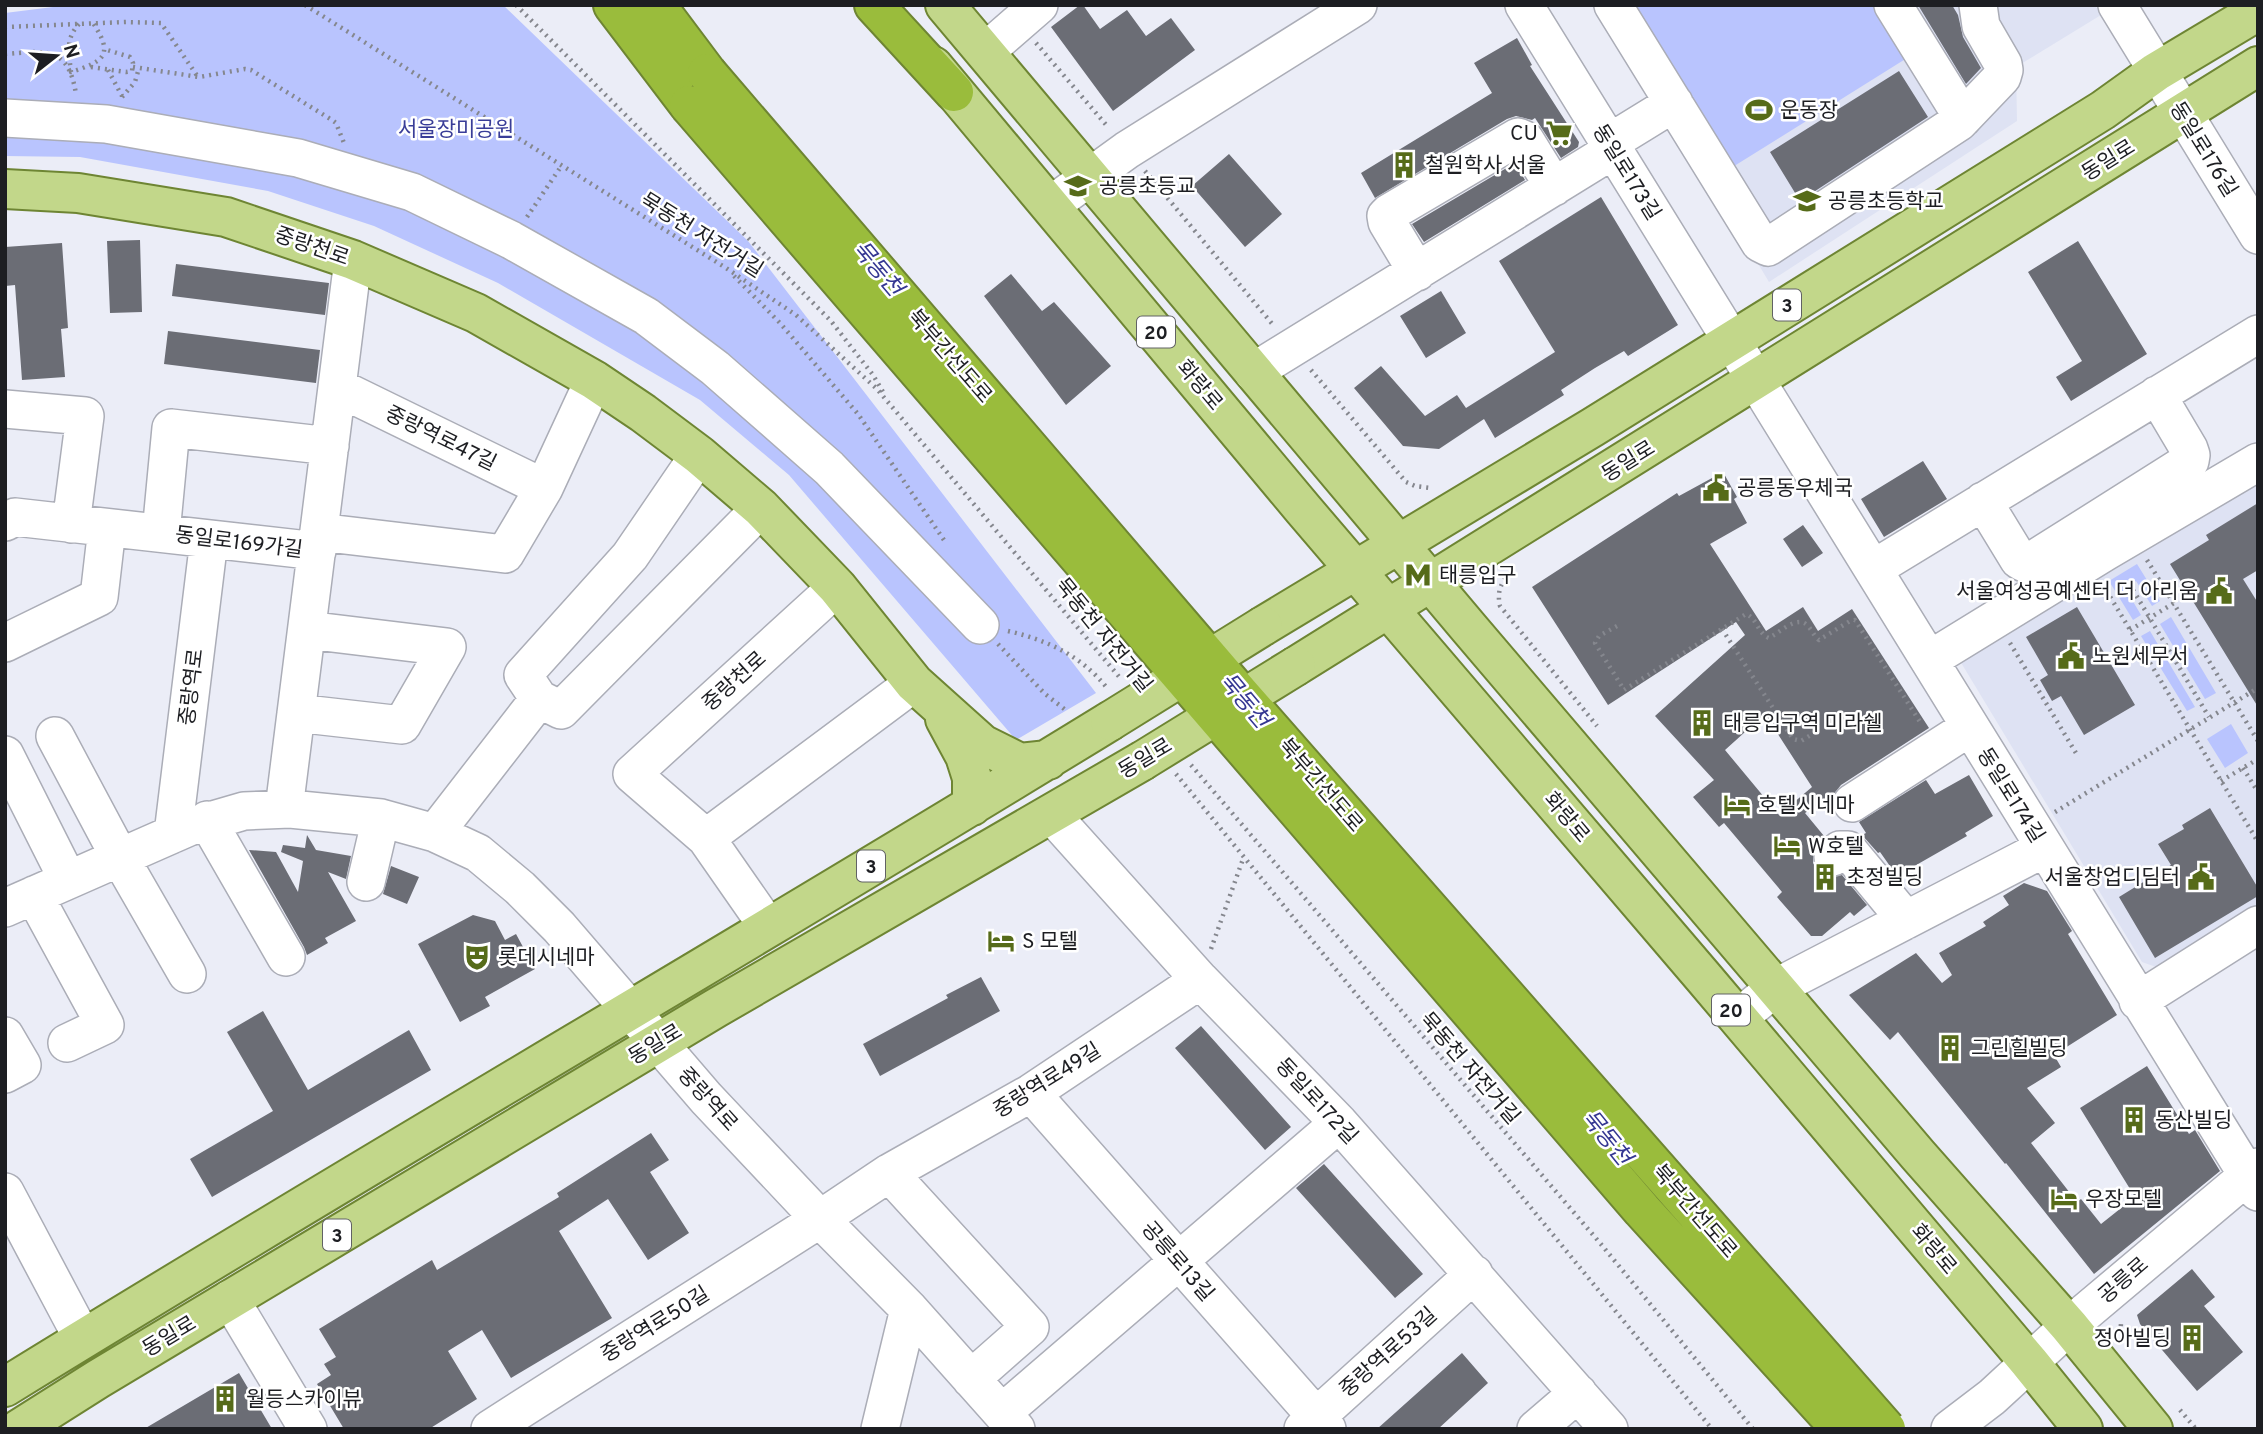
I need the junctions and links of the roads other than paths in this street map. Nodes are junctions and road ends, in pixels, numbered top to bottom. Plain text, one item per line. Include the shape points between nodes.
1 (613, 5) edge
2 (656, 5) edge
3 (874, 5) edge
4 (882, 5) edge
5 (945, 5) edge
6 (1358, 5) edge
7 (1524, 5) edge
8 (1613, 5) edge
9 (1893, 5) edge
10 (1978, 5) edge
11 (2117, 5) edge
12 (2258, 11) edge
13 (1028, 13) edge
14 (985, 52) junction
15 (2258, 66) edge
16 (2156, 72) junction
17 (954, 92) junction
18 (1674, 103) junction
19 (2183, 113) junction
20 (5, 118) edge
21 (1963, 118) junction
22 (1611, 147) junction
23 (1090, 177) junction
24 (1554, 187) junction
25 (5, 189) edge
26 (1051, 205) junction
27 (2256, 228) edge
28 (353, 260) junction
29 (1417, 272) junction
30 (2258, 334) edge
31 (1729, 340) junction
32 (1254, 372) junction
33 (594, 380) junction
34 (1755, 381) junction
35 (337, 387) junction
36 (2157, 396) junction
37 (5, 409) edge
38 (330, 446) junction
39 (699, 455) junction
40 (2258, 462) edge
41 (544, 488) junction
42 (1983, 501) junction
43 (761, 509) junction
44 (5, 522) edge
45 (71, 524) junction
46 (107, 528) junction
47 (161, 533) junction
48 (209, 540) junction
49 (318, 542) junction
50 (1398, 544) junction
51 (2098, 552) junction
52 (1355, 569) junction
53 (1873, 569) junction
54 (1430, 582) junction
55 (837, 587) junction
56 (1389, 608) junction
57 (980, 625) road end
58 (307, 630) junction
59 (5, 643) edge
60 (1928, 660) junction
61 (927, 695) junction
62 (539, 699) junction
63 (296, 713) junction
64 (1970, 727) junction
65 (55, 736) dead end
66 (5, 755) edge
67 (1048, 760) junction
68 (1852, 803) dead end
69 (972, 807) junction
70 (284, 809) junction
71 (1051, 814) junction
72 (381, 818) junction
73 (207, 820) junction
74 (2046, 832) junction
75 (435, 833) junction
76 (173, 834) junction
77 (706, 838) junction
78 (119, 856) junction
79 (1833, 857) dead end
80 (68, 880) junction
81 (366, 882) dead end
82 (19, 902) edge
83 (1906, 920) junction
84 (2258, 925) edge
85 (768, 928) junction
86 (286, 957) dead end
87 (187, 974) dead end
88 (1200, 980) junction
89 (1775, 988) junction
90 (2138, 1001) junction
91 (631, 1009) junction
92 (1738, 1018) junction
93 (5, 1036) edge
94 (657, 1042) junction
95 (67, 1043) dead end
96 (5, 1074) edge
97 (509, 1081) junction
98 (1031, 1093) junction
99 (530, 1119) junction
100 (1339, 1123) junction
101 (889, 1173) junction
102 (2254, 1178) edge
103 (6, 1196) edge
104 (820, 1219) junction
105 (248, 1237) junction
106 (1179, 1262) junction
107 (1474, 1274) junction
108 (270, 1275) junction
109 (230, 1299) junction
110 (909, 1309) junction
111 (115, 1319) junction
112 (2069, 1326) junction
113 (83, 1339) junction
114 (136, 1356) junction
115 (2029, 1362) junction
116 (971, 1379) junction
117 (5, 1387) edge
118 (1578, 1393) junction
119 (1009, 1421) edge
120 (1315, 1425) edge
121 (19, 1429) edge
122 (308, 1429) edge
123 (490, 1429) edge
124 (880, 1429) edge
125 (1536, 1429) edge
126 (1609, 1429) edge
127 (1841, 1429) edge
128 (1886, 1429) edge
129 (1950, 1429) edge
130 (2083, 1429) edge
131 (2153, 1429) edge

1 - 127 highway, 북부간선도로, bridge via 689,105 930,386 1642,1210
2 - 128 highway, 북부간선도로, bridge via 707,73 1240,694
3 - 17 highway
4 - 17 main road, 화랑로 / 20
5 - 14 main road, 20
6 - 23 street
7 - 22 street, 동일로173길
8 - 18 street
9 - 21 street
10 - 21 street via 1981,26 2004,70
11 - 16 street, 동일로176길
12 - 16 main road, 동일로 / 3
13 - 14 street
14 - 23 main road, 20
15 - 19 main road, 동일로 / 3
16 - 19 street, 동일로176길
16 - 31 main road, 동일로 / 3 via 2103,110
17 - 26 main road, 화랑로 / 20
18 - 21 street via 1760,243 1768,247
18 - 22 street
19 - 27 street, 동일로176길
19 - 34 main road, 동일로 / 3
20 - 57 street via 106,124 298,158 412,192 511,240 646,316 715,368 830,468
22 - 24 street
22 - 31 street, 동일로173길
23 - 26 street
23 - 32 main road, 20
24 - 29 street
24 - 29 street via 1525,140 1518,137 1389,213 1387,222
25 - 28 main road, 중랑천로 via 78,192 226,217
26 - 52 main road, 화랑로 / 20
28 - 33 main road, 중랑천로 via 476,313
28 - 35 street
29 - 32 street
30 - 36 street
31 - 34 street, 동일로174길
31 - 50 main road, 동일로 / 3
32 - 50 main road, 20
33 - 39 main road, 중랑천로
33 - 41 street
34 - 53 street, 동일로174길
34 - 54 main road, 동일로 / 3
35 - 38 street
35 - 41 street, 중랑역로47길
36 - 42 street
36 - 51 street via 2191,460
37 - 45 street via 85,416
38 - 47 street, 동일로169가길 via 171,428
38 - 49 street
39 - 43 main road, 중랑천로
39 - 62 street via 630,556 523,675
40 - 51 street
41 - 49 street via 505,554
42 - 51 street via 2024,563
42 - 53 street
43 - 55 main road, 중랑천로
43 - 62 street via 561,710
44 - 45 street, 동일로169가길 via 15,517
45 - 46 street, 동일로169가길
46 - 47 street, 동일로169가길
46 - 59 street via 99,597
47 - 48 street, 동일로169가길
48 - 49 street, 동일로169가길
48 - 76 street, 중랑역로
49 - 58 street
50 - 52 main road, 동일로 / 3
50 - 54 main road, 20
51 - 60 street
52 - 56 main road, 화랑로 / 20
52 - 67 main road, 동일로 / 3, bridge via 1263,626 1092,719
53 - 60 street, 동일로174길
54 - 56 main road, 동일로 / 3
54 - 89 main road, 20
55 - 61 main road, 중랑천로
55 - 77 street, 중랑천로 via 632,774
56 - 71 main road, 동일로 / 3, bridge
56 - 92 main road, 화랑로 / 20
58 - 63 street
58 - 63 street via 447,647 402,725
60 - 64 street, 동일로174길
61 - 67 main road via 982,744 1007,758 1020,763
61 - 69 main road via 965,756 972,778
61 - 77 street
62 - 75 street
63 - 70 street
64 - 68 street
64 - 74 street, 동일로174길
65 - 78 street
66 - 80 street
67 - 69 main road, 동일로 / 3
69 - 85 main road, 동일로 / 3
70 - 72 street, 중랑역로
70 - 73 street, 중랑역로 via 244,811
71 - 88 street, 동일로172길
71 - 94 main road, 동일로 / 3
72 - 75 street, 중랑역로
72 - 81 street
73 - 76 street, 중랑역로
73 - 86 street
74 - 83 street
74 - 90 street, 동일로174길
75 - 91 street, 중랑역로 via 478,853 520,888
76 - 78 street, 중랑역로
77 - 85 street
78 - 80 street, 중랑역로
78 - 87 street
79 - 83 street via 1848,850
80 - 82 street, 중랑역로
82 - 95 street, 중랑역로 via 105,1026
83 - 89 street
84 - 90 street
85 - 91 main road, 동일로 / 3
88 - 98 street, 중랑역로49길
88 - 100 street, 동일로172길
89 - 92 street
89 - 112 main road, 20
90 - 102 street, 동일로174길
91 - 94 street, 중랑역로
91 - 97 main road, 동일로 / 3
92 - 115 main road, 화랑로 / 20
93 - 96 street via 22,1065
94 - 99 main road, 동일로 / 3
94 - 104 street, 중랑역로
97 - 99 main road via 545,1079 550,1089
97 - 105 main road, 동일로 / 3
98 - 101 street, 중랑역로49길
98 - 106 street, 공릉로13길
99 - 108 main road, 동일로 / 3
100 - 106 street, 중랑역로
100 - 107 street, 동일로172길
101 - 104 street, 중랑역로49길
101 - 116 street via 1030,1327
102 - 112 street, 공릉로
103 - 113 street
104 - 110 street, 중랑역로
104 - 123 street, 중랑역로50길
105 - 108 main road via 224,1265 226,1276 234,1284
105 - 111 main road, 동일로 / 3
106 - 119 street, 중랑역로
106 - 120 street, 공릉로13길
107 - 118 street, 동일로172길
107 - 120 street, 중랑역로53길
108 - 109 main road, 동일로 / 3
109 - 114 main road, 동일로 / 3
109 - 122 street
110 - 116 street, 중랑역로
110 - 124 street
111 - 113 main road, 동일로 / 3
111 - 114 main road via 150,1313 158,1316 160,1328
112 - 115 street, 공릉로
112 - 131 main road, 20
113 - 117 main road, 동일로 / 3
114 - 121 main road, 동일로 / 3
115 - 129 street, 공릉로
115 - 130 main road, 화랑로 / 20
116 - 119 street, 중랑역로
118 - 125 street
118 - 126 street, 동일로172길

